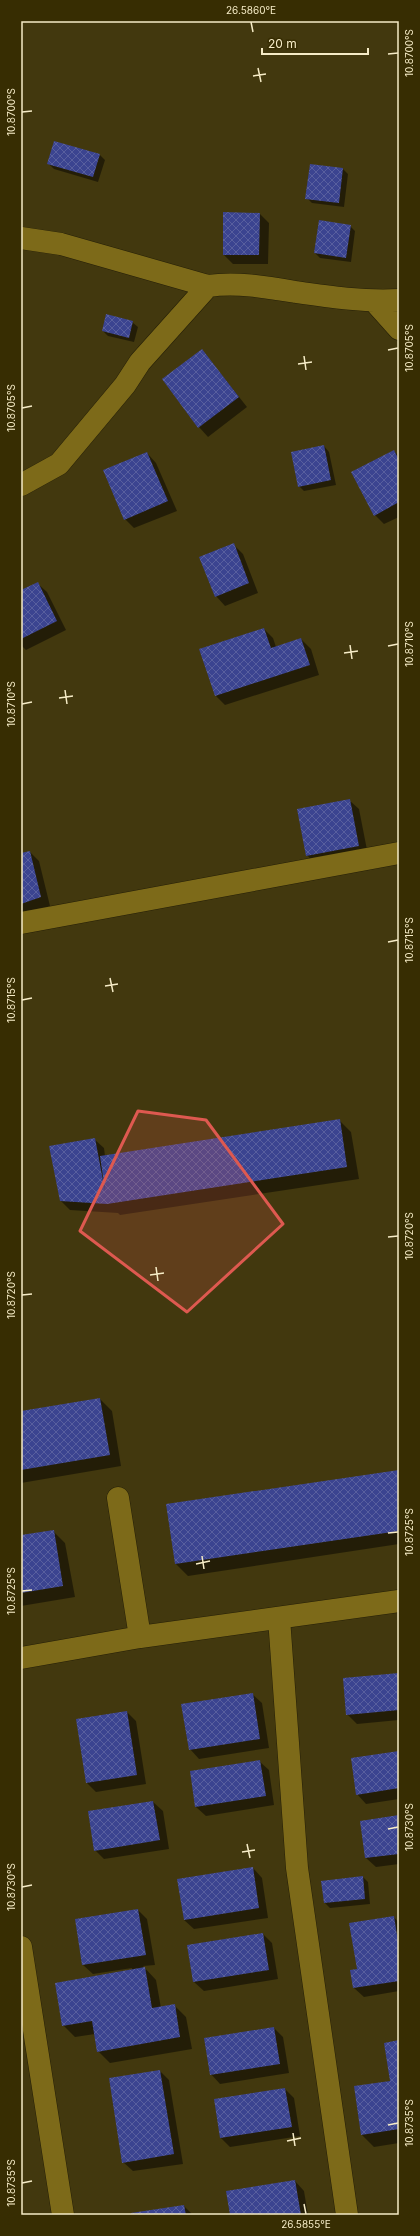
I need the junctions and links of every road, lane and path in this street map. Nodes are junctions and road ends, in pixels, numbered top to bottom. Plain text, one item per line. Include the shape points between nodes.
1 (21, 238) edge
2 (208, 286) junction
3 (399, 300) edge
4 (374, 301) junction
5 (399, 329) edge
6 (21, 485) edge
7 (399, 853) edge
8 (21, 923) edge
9 (118, 1498) dead end
10 (399, 1601) edge
11 (280, 1618) junction
12 (140, 1637) junction
13 (21, 1658) edge
14 (21, 1947) edge
15 (63, 2215) edge
16 (347, 2215) edge

1 - 2 street via 61,244
2 - 4 street via 263,286
2 - 6 street via 140,362 59,464
3 - 4 street
4 - 5 street
7 - 8 street
9 - 12 street
10 - 11 street
11 - 12 street
11 - 16 street via 297,1868
12 - 13 street
14 - 15 street

